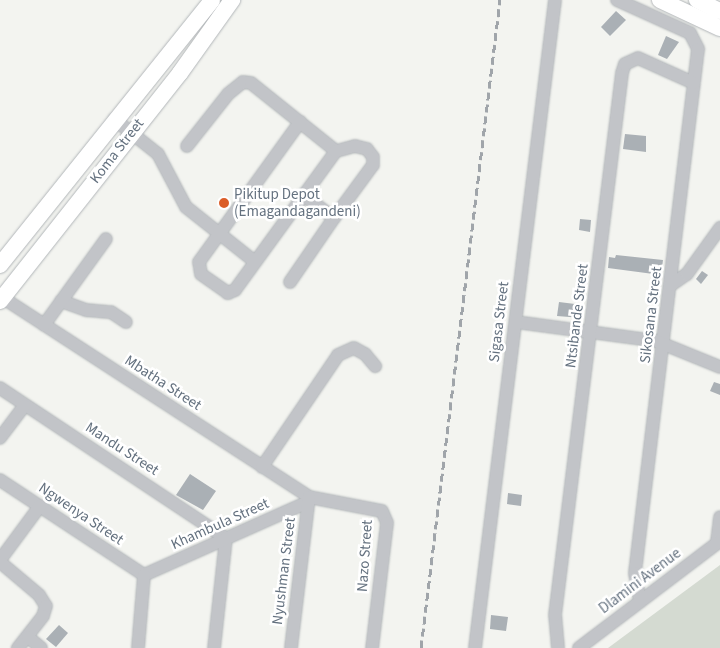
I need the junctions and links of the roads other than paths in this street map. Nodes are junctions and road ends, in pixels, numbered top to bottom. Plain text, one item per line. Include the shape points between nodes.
1 (212, 0) edge
2 (232, 0) edge
3 (555, 0) edge
4 (617, 0) edge
5 (660, 0) edge
6 (697, 0) edge
7 (720, 11) edge
8 (720, 28) edge
9 (694, 83) junction
10 (114, 119) junction
11 (300, 122) junction
12 (132, 133) junction
13 (188, 146) dead end
14 (336, 151) junction
15 (303, 195) junction
16 (334, 218) junction
17 (720, 228) edge
18 (218, 233) junction
19 (106, 239) dead end
20 (254, 261) junction
21 (0, 265) edge
22 (290, 282) dead end
23 (671, 285) junction
24 (1, 298) edge
25 (61, 301) junction
26 (126, 322) dead end
27 (516, 322) junction
28 (44, 324) junction
29 (592, 332) junction
30 (664, 342) junction
31 (718, 363) edge
32 (375, 366) dead end
33 (0, 388) edge
34 (24, 406) junction
35 (0, 438) edge
36 (262, 467) junction
37 (0, 480) edge
38 (309, 500) junction
39 (40, 506) junction
40 (720, 517) edge
41 (226, 538) junction
42 (719, 541) edge
43 (0, 561) edge
44 (144, 575) junction
45 (640, 602) junction
46 (28, 637) junction
47 (18, 648) edge
48 (41, 648) edge
49 (138, 648) edge
50 (214, 648) edge
51 (291, 648) edge
52 (372, 648) edge
53 (475, 648) edge
54 (558, 648) edge
55 (580, 648) edge

1 - 10 main road, Koma Street
2 - 12 main road, Koma Street
3 - 27 street, Sigasa Street
4 - 9 street, Sikosana Street via 690,33 698,49
5 - 8 main road
6 - 7 main road
9 - 23 street, Sikosana Street
9 - 29 street, Ntsibande Street via 645,59 631,60 623,69
10 - 12 street
10 - 21 main road, Koma Street
11 - 13 street via 251,83 243,82 228,94
11 - 14 street
11 - 18 street
12 - 18 street via 158,154 186,207
12 - 24 main road, Koma Street
14 - 15 street
14 - 16 street via 355,146 367,149 374,165
15 - 16 street
15 - 20 street
16 - 22 street
17 - 23 street via 687,274
18 - 20 street
18 - 20 street via 198,268 222,291 235,290
19 - 25 street
23 - 30 street, Sikosana Street
24 - 28 street, Mbatha Street
25 - 26 street via 86,310 111,312
25 - 28 street
27 - 29 street
27 - 53 street, Sigasa Street
28 - 36 street, Mbatha Street
29 - 30 street
29 - 54 street, Ntsibande Street via 555,614
30 - 31 street
30 - 45 street, Sikosana Street via 635,573
32 - 36 street via 365,354 354,348 338,355
33 - 34 street, Mandu Street
34 - 35 street
34 - 41 street, Mandu Street
36 - 38 street, Mbatha Street
37 - 39 street, Ngwenya Street
38 - 41 street, Khambula Street
38 - 51 street, Nyushman Street
38 - 52 street, Nazo Street via 379,509 385,515
39 - 43 street
39 - 44 street, Ngwenya Street
40 - 42 street
41 - 44 street, Khambula Street
41 - 50 street
42 - 45 street, Dlamini Avenue
43 - 46 street via 39,595 46,606
44 - 49 street
45 - 55 street, Dlamini Avenue
46 - 47 street
46 - 48 street

